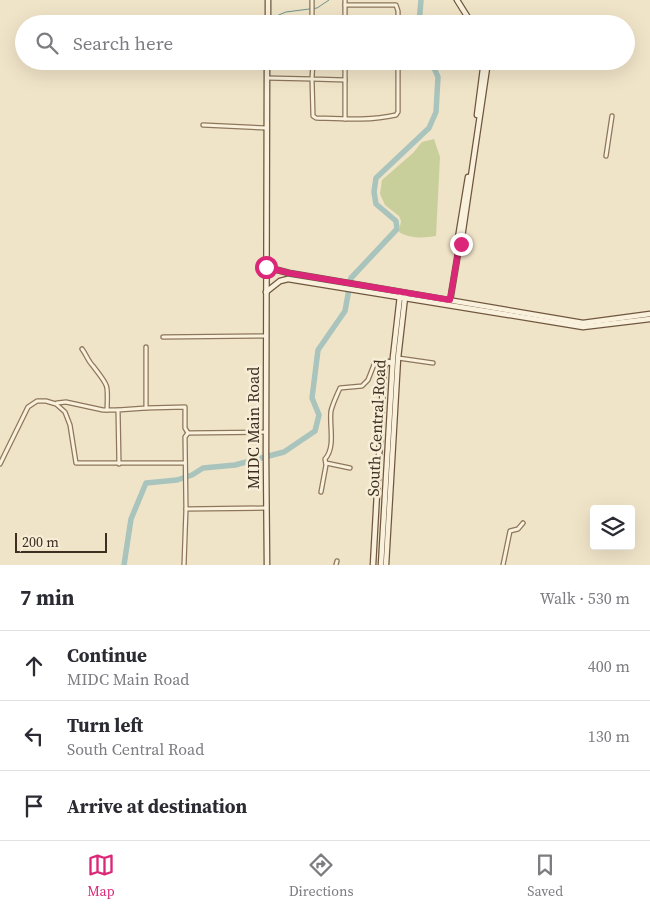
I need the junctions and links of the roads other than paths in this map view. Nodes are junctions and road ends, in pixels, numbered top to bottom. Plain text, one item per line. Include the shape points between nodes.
1 (268, 0) edge
2 (455, 0) edge
3 (312, 1) edge
4 (345, 2) edge
5 (268, 15) edge
6 (312, 15) edge
7 (345, 15) edge
8 (398, 15) edge
9 (464, 15) edge
10 (267, 70) edge
11 (312, 70) edge
12 (345, 70) edge
13 (398, 70) edge
14 (485, 70) edge
15 (267, 78) junction
16 (312, 79) junction
17 (345, 80) junction
18 (612, 116) dead end
19 (345, 119) junction
20 (203, 124) dead end
21 (267, 128) junction
22 (606, 156) dead end
23 (266, 267) junction
24 (338, 284) junction
25 (266, 292) junction
26 (403, 295) junction
27 (450, 303) junction
28 (650, 314) edge
29 (650, 319) edge
30 (266, 336) junction
31 (163, 337) dead end
32 (146, 347) dead end
33 (82, 349) dead end
34 (398, 358) junction
35 (390, 362) junction
36 (433, 363) dead end
37 (56, 404) junction
38 (146, 408) junction
39 (107, 410) junction
40 (118, 410) junction
41 (266, 432) junction
42 (188, 433) junction
43 (185, 463) junction
44 (326, 463) junction
45 (0, 464) edge
46 (119, 464) junction
47 (350, 468) dead end
48 (388, 490) junction
49 (321, 492) dead end
50 (266, 508) junction
51 (186, 509) junction
52 (523, 523) dead end
53 (184, 565) edge
54 (267, 565) edge
55 (373, 565) edge
56 (381, 565) edge
57 (386, 565) edge
58 (503, 565) edge

1 - 5 street
2 - 9 street
3 - 6 street
4 - 7 street
4 - 8 street via 396,5
10 - 15 street, MIDC Main Road
11 - 16 street
12 - 17 street
13 - 19 street via 396,116
14 - 27 street
15 - 16 street
15 - 21 street, MIDC Main Road
16 - 17 street
16 - 19 street via 313,116
17 - 19 street
18 - 22 street
20 - 21 street
21 - 23 street, MIDC Main Road
23 - 24 street
23 - 25 street, MIDC Main Road
24 - 25 street via 288,279
24 - 26 street
25 - 30 street, MIDC Main Road
26 - 27 street
26 - 34 street, South Central Road
26 - 35 street, South Central Road
27 - 28 street via 583,323
27 - 29 street via 583,327
30 - 31 street
30 - 41 street, MIDC Main Road
32 - 38 street
33 - 39 street via 106,383
34 - 36 street
34 - 48 street, South Central Road
35 - 44 street via 375,362 362,386 340,388 332,411 332,436
35 - 48 street, South Central Road
35 - 55 street via 384,366
37 - 39 street via 66,402
37 - 45 street via 37,401 28,407
37 - 46 street via 65,412 70,424 76,463
38 - 40 street
38 - 42 street via 185,407
39 - 40 street
40 - 46 street
41 - 42 street
41 - 50 street, MIDC Main Road
42 - 43 street via 185,437
43 - 46 street
43 - 51 street
44 - 47 street
44 - 49 street
48 - 56 street, South Central Road
48 - 57 street, South Central Road
50 - 51 street
50 - 54 street, MIDC Main Road
51 - 53 street
52 - 58 street via 510,531

